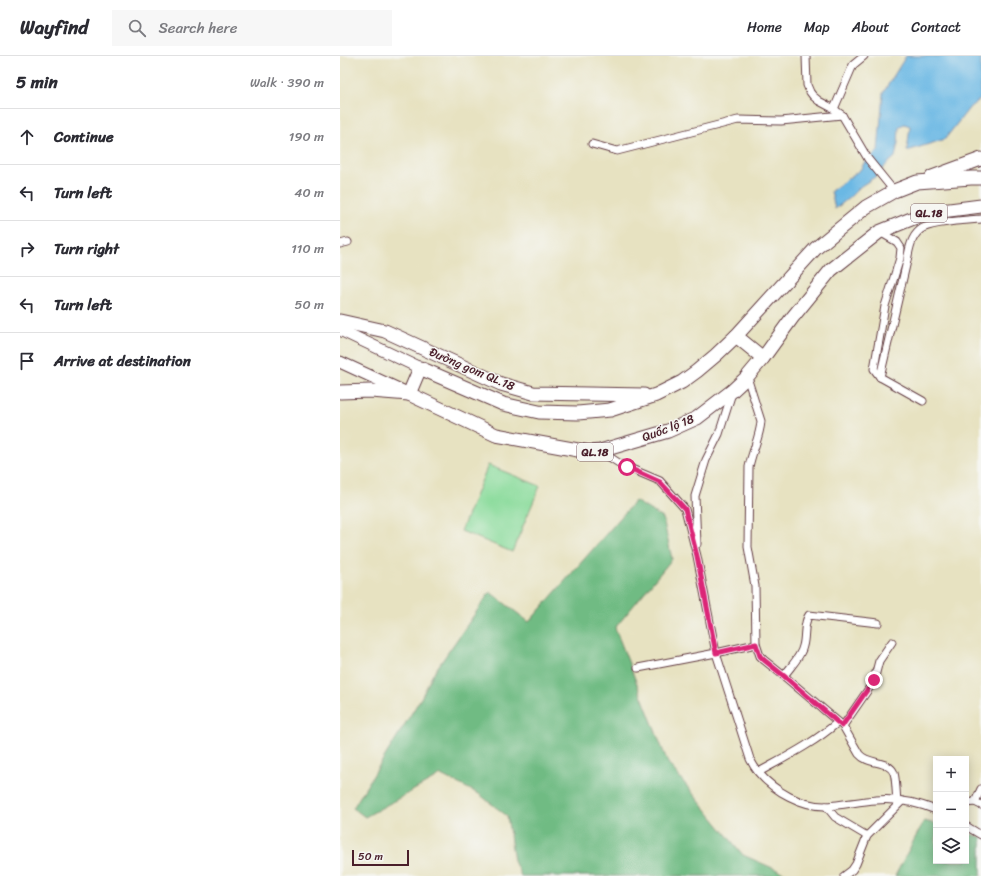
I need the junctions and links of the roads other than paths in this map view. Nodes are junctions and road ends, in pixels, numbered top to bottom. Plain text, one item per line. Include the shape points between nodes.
1 (806, 56) edge
2 (864, 56) edge
3 (834, 109) junction
4 (842, 115) junction
5 (592, 144) dead end
6 (981, 159) edge
7 (981, 178) edge
8 (917, 182) junction
9 (894, 191) junction
10 (981, 206) edge
11 (981, 219) edge
12 (880, 232) junction
13 (348, 242) dead end
14 (340, 244) edge
15 (340, 321) edge
16 (340, 330) edge
17 (736, 336) junction
18 (763, 358) junction
19 (340, 362) edge
20 (420, 368) junction
21 (747, 377) junction
22 (880, 377) junction
23 (732, 391) junction
24 (340, 392) edge
25 (409, 394) junction
26 (656, 396) junction
27 (923, 401) dead end
28 (600, 452) junction
29 (697, 556) junction
30 (878, 622) dead end
31 (892, 642) dead end
32 (756, 644) junction
33 (716, 653) junction
34 (638, 668) dead end
35 (784, 676) junction
36 (840, 724) junction
37 (758, 772) junction
38 (981, 789) edge
39 (900, 801) junction
40 (978, 804) edge
41 (826, 806) junction
42 (933, 809) edge
43 (969, 828) edge
44 (981, 835) edge
45 (867, 836) junction
46 (844, 876) edge

1 - 3 street via 807,85 810,92 819,101
2 - 3 street via 853,66
3 - 4 street
4 - 5 street via 781,121 738,120 617,151
4 - 9 street via 868,159
6 - 8 highway
7 - 8 highway
8 - 9 highway
9 - 17 highway via 866,207 816,248
10 - 12 highway, Quốc lộ 18 / QL.18 via 926,213
11 - 22 street via 930,225 914,237 909,246
12 - 18 highway, Quốc lộ 18 / QL.18 via 831,270
12 - 22 street via 897,242 901,248 885,306 874,369
13 - 14 street
15 - 26 highway, Đường gom QL.18 via 386,331 501,384 533,393
16 - 20 main road
17 - 18 highway
17 - 26 highway via 697,371
18 - 21 highway, Quốc lộ 18 / QL.18
19 - 25 main road, Quốc lộ 18 / QL.18
20 - 25 highway
20 - 26 highway via 503,404 538,412 578,413 610,410
21 - 23 highway, Quốc lộ 18 / QL.18
21 - 32 street via 761,421 749,467 748,547 755,586
22 - 27 street
23 - 28 highway, Quốc lộ 18 / QL.18 via 697,418 668,431
23 - 29 street via 719,434 706,460 696,496
24 - 25 highway
25 - 28 highway, Quốc lộ 18 / QL.18 via 496,435
28 - 29 street via 660,482 685,509
29 - 33 street
30 - 35 street via 809,615 801,653
31 - 36 street via 879,661 872,684
32 - 33 street
32 - 35 street via 760,656
33 - 34 street
33 - 37 street via 750,759
35 - 36 street
36 - 37 street
36 - 39 street via 862,758 892,769
37 - 41 street via 794,799 809,805
38 - 40 street
39 - 41 street via 877,800
39 - 42 street
39 - 45 street
41 - 45 street via 834,817
43 - 44 street
45 - 46 street via 856,864

